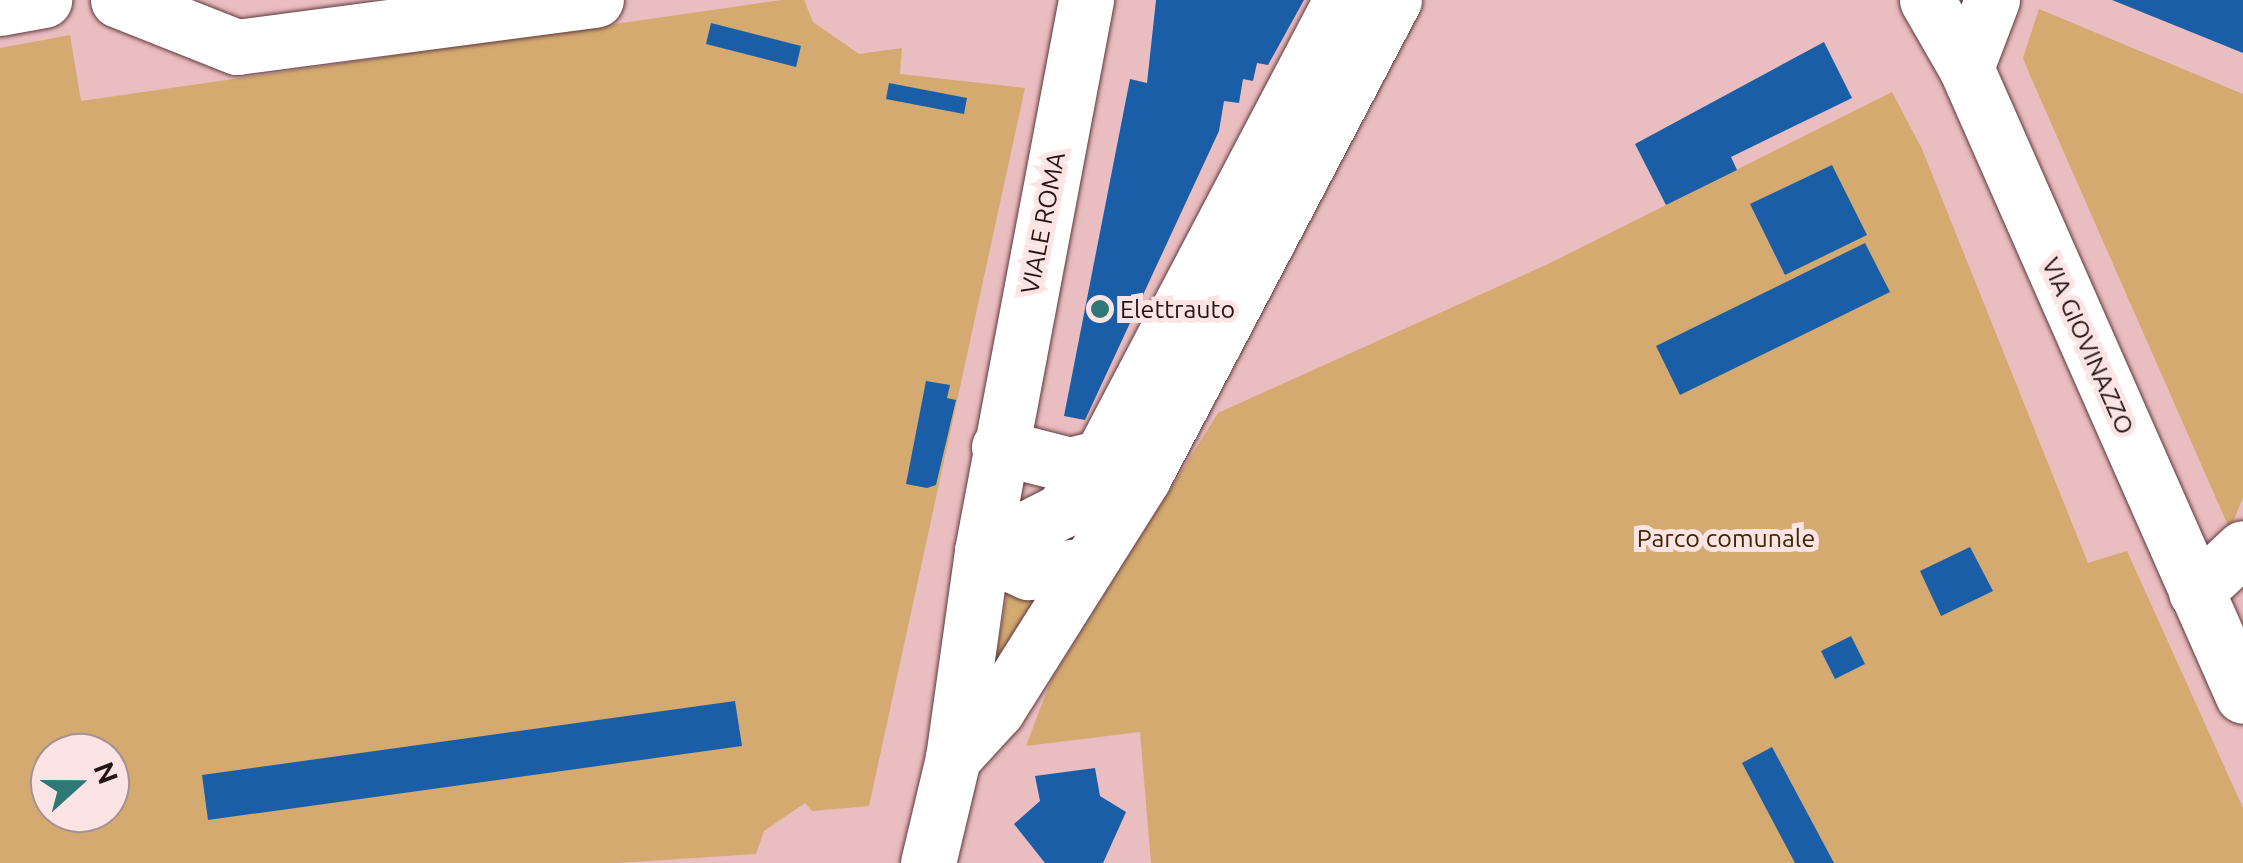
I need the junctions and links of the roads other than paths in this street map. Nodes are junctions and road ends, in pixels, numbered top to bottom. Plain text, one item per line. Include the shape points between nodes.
1 (44, 0) edge
2 (118, 0) edge
3 (596, 0) edge
4 (1086, 0) edge
5 (1340, 0) edge
6 (1394, 0) edge
7 (1927, 0) edge
8 (1992, 0) edge
9 (0, 8) edge
10 (205, 18) edge
11 (1966, 68) junction
12 (999, 447) junction
13 (1101, 457) junction
14 (2243, 548) edge
15 (982, 551) junction
16 (1088, 565) junction
17 (2196, 592) junction
18 (2243, 696) edge
19 (953, 758) junction
20 (928, 863) edge

1 - 9 main road
2 - 10 main road
3 - 10 main road via 237,47
4 - 12 main road, VIALE ROMA
5 - 13 main road
6 - 16 main road via 1152,460
7 - 11 main road, VIA GIOVINAZZO
8 - 11 main road
11 - 17 main road, VIA GIOVINAZZO
12 - 13 main road via 1070,465
12 - 15 main road, VIALE ROMA
13 - 15 main road via 1060,511
14 - 17 main road
15 - 16 main road via 1028,572
15 - 19 main road, VIALE ROMA
16 - 19 main road via 997,710
17 - 18 main road, VIA GIOVINAZZO
19 - 20 main road, VIALE ROMA

